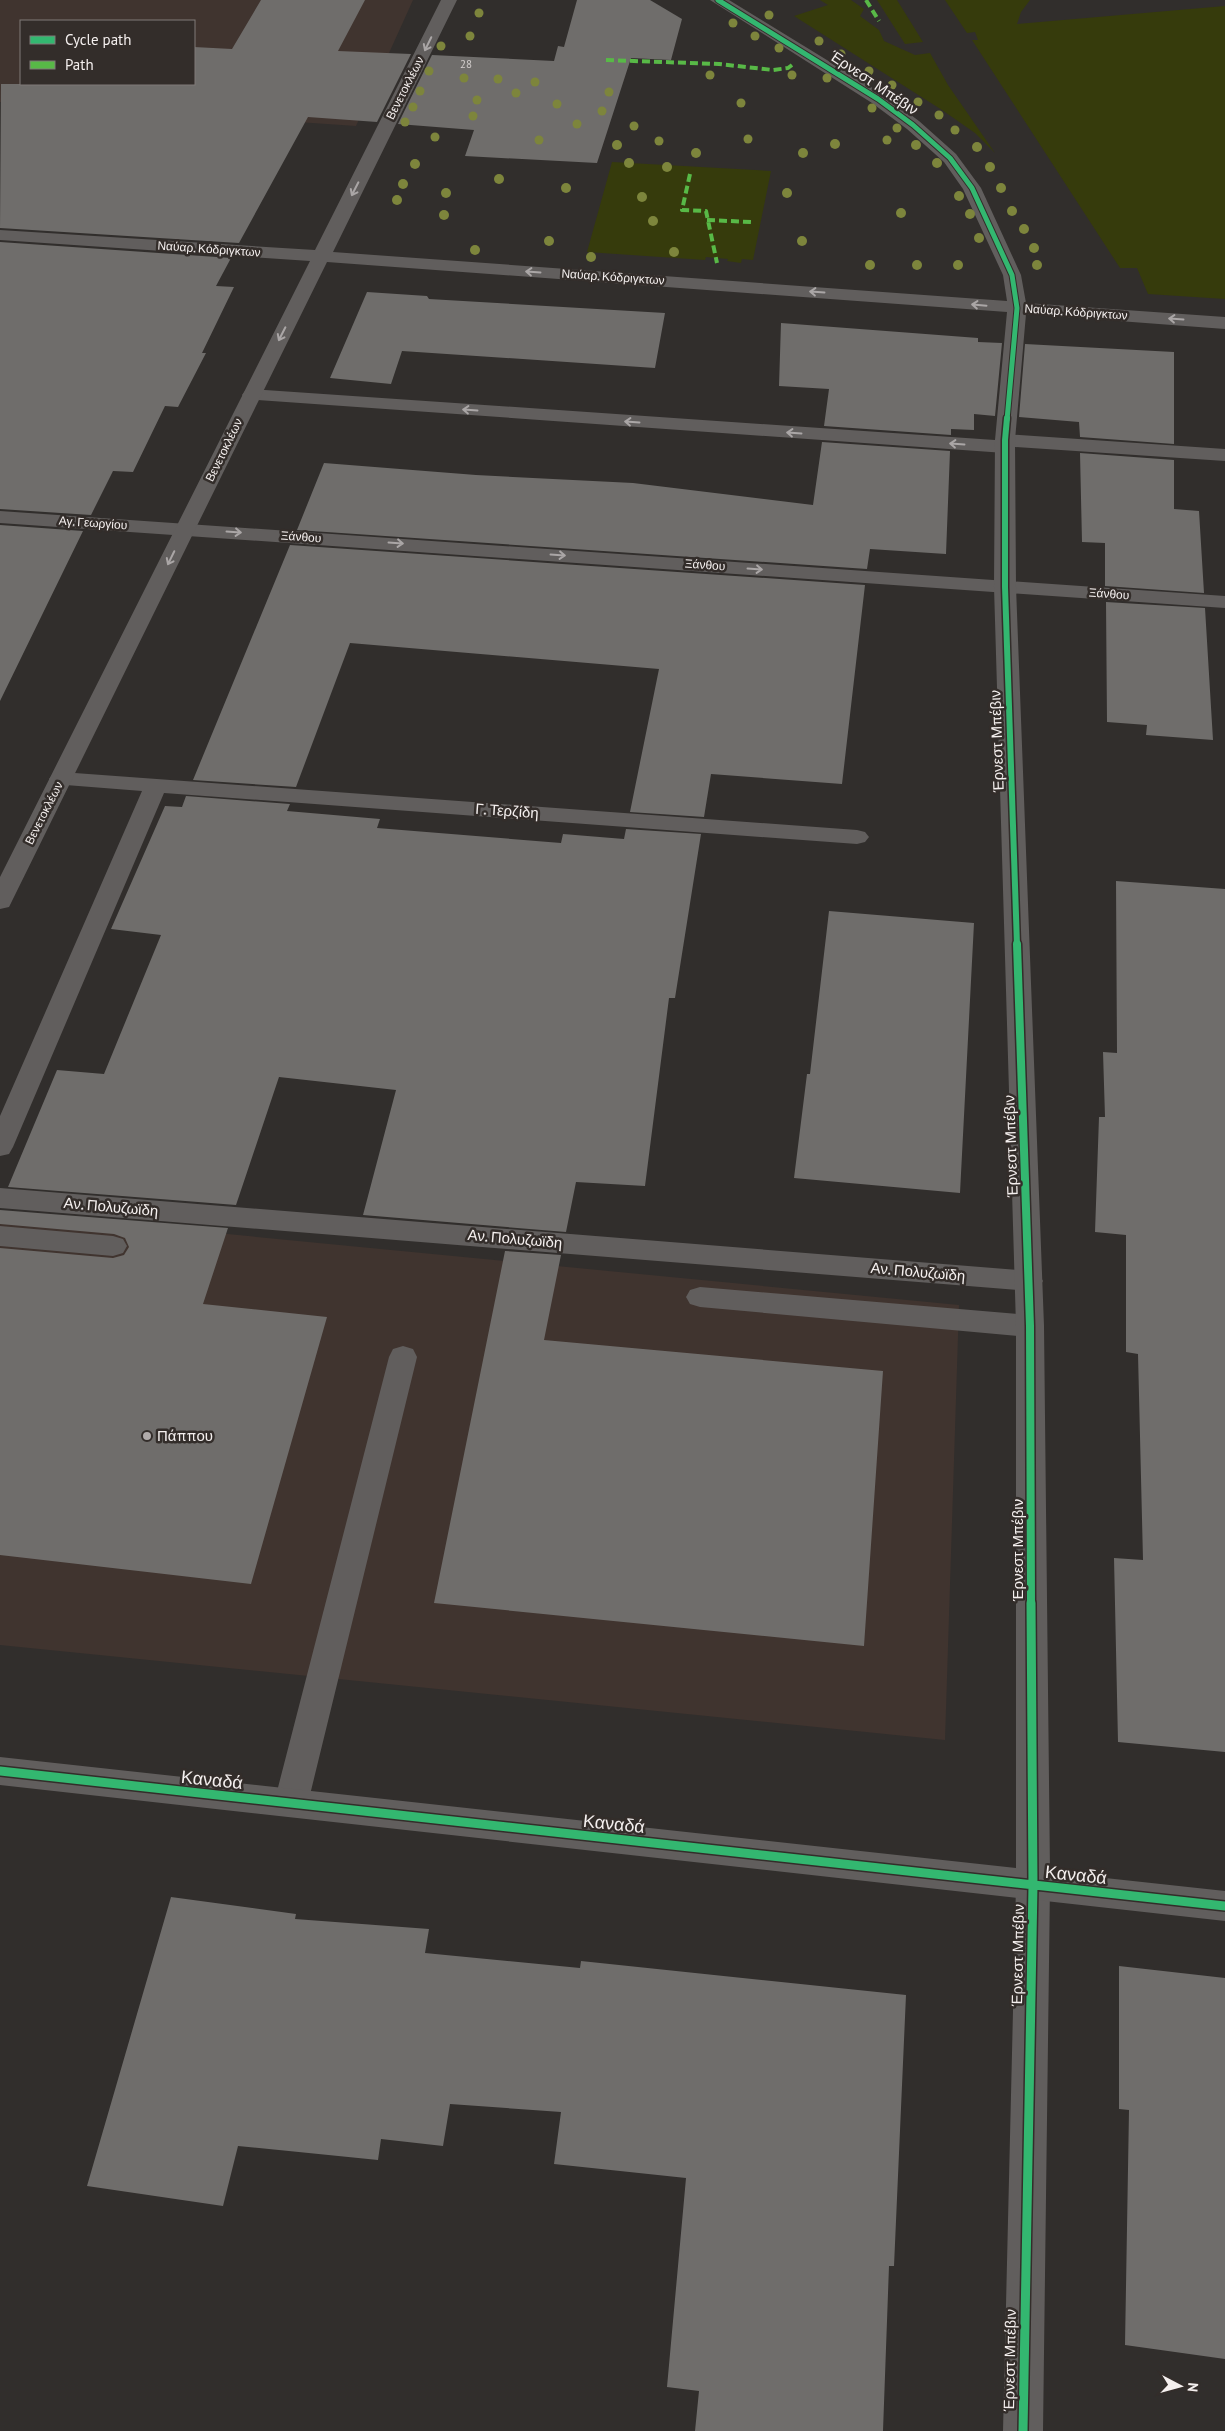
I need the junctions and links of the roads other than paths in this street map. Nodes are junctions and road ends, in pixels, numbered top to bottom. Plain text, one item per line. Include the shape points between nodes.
1 (449, 0) edge
2 (718, 0) edge
3 (0, 235) edge
4 (321, 257) junction
5 (1017, 308) junction
6 (1225, 323) edge
7 (252, 395) junction
8 (1005, 444) junction
9 (1225, 455) edge
10 (0, 517) edge
11 (185, 529) junction
12 (1005, 587) junction
13 (1225, 602) edge
14 (61, 779) junction
15 (156, 785) junction
16 (857, 837) dead end
17 (0, 901) edge
18 (0, 1147) edge
19 (0, 1198) edge
20 (0, 1236) edge
21 (113, 1246) dead end
22 (1029, 1280) junction
23 (700, 1297) dead end
24 (1030, 1326) junction
25 (403, 1357) dead end
26 (0, 1771) edge
27 (291, 1804) junction
28 (1033, 1885) junction
29 (1225, 1906) edge
30 (1023, 2431) edge

1 -> 4 street, Βενετοκλέων
2 - 5 street, Έρνεστ Μπέβιν via 878,99 914,125 950,158 972,188 1012,275
3 - 4 street, Ναύαρ. Κόδριγκτων
5 -> 4 street, Ναύαρ. Κόδριγκτων
4 -> 7 street, Βενετοκλέων
6 -> 5 street, Ναύαρ. Κόδριγκτων
5 - 8 street, Έρνεστ Μπέβιν
8 -> 7 street
7 - 11 street, Βενετοκλέων
8 - 9 street
8 - 12 street, Έρνεστ Μπέβιν
10 - 11 street, Αγ. Γεωργίου
11 -> 12 street, Ξάνθου
11 -> 14 street, Βενετοκλέων
12 - 13 street, Ξάνθου
12 - 22 street, Έρνεστ Μπέβιν
14 - 15 street
14 - 17 street, Βενετοκλέων
15 - 16 street, Γ. Τερζίδη
15 - 18 street
19 - 22 street, Αν. Πολυζωϊδη
20 - 21 street
22 - 24 street, Έρνεστ Μπέβιν
23 - 24 street
24 - 28 street, Έρνεστ Μπέβιν
25 - 27 street
26 - 27 street, Καναδά
27 - 28 street, Καναδά
28 - 29 street, Καναδά
28 - 30 street, Έρνεστ Μπέβιν

